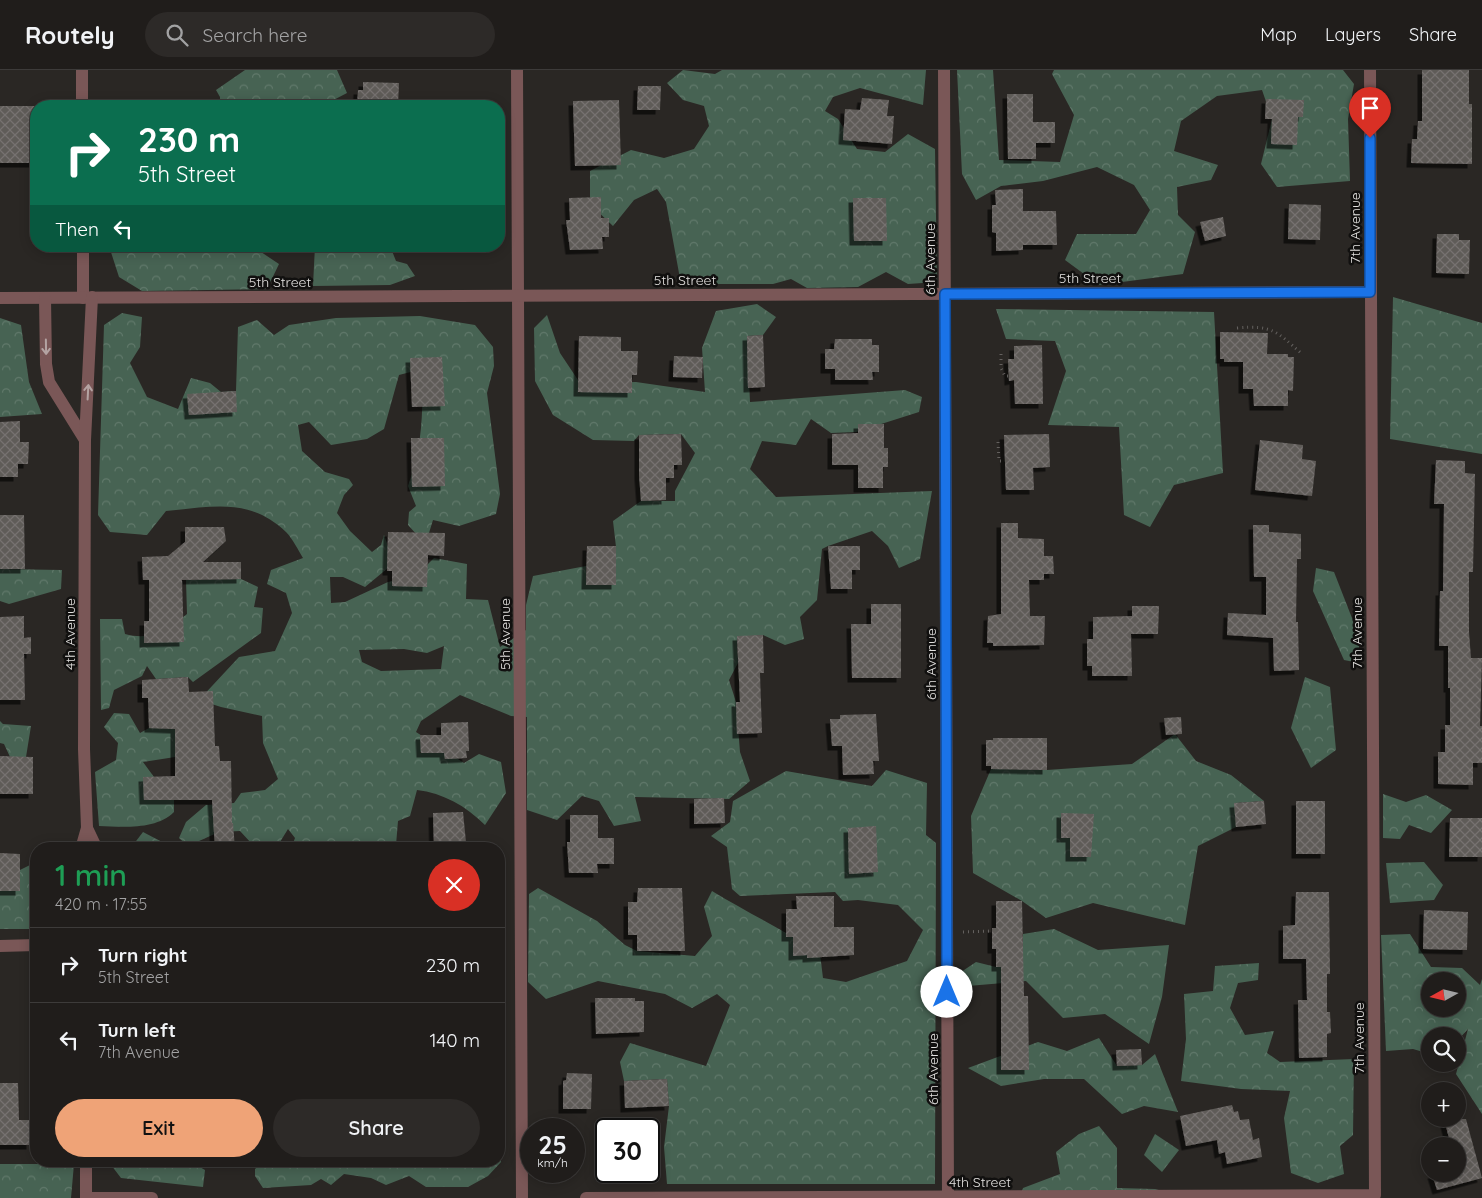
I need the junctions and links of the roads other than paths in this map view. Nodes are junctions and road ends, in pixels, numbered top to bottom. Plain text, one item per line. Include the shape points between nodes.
1 (82, 70) edge
2 (517, 70) edge
3 (944, 70) edge
4 (1370, 70) edge
5 (82, 100) edge
6 (84, 252) edge
7 (1370, 292) junction
8 (945, 294) junction
9 (518, 296) junction
10 (0, 298) edge
11 (45, 298) junction
12 (88, 298) junction
13 (86, 440) junction
14 (87, 828) junction
15 (83, 842) edge
16 (94, 842) edge
17 (30, 945) edge
18 (0, 946) edge
19 (86, 1167) edge
20 (1375, 1195) joint
21 (948, 1197) edge
22 (86, 1198) edge
23 (152, 1198) edge
24 (522, 1198) edge
25 (586, 1198) edge

1 - 5 street
2 - 9 street, 5th Avenue
3 - 8 street, 6th Avenue
4 - 7 street, 7th Avenue
6 - 12 street, 4th Avenue
7 - 8 street, 5th Street
7 - 20 street, 7th Avenue
8 - 9 street, 5th Street
8 - 21 street, 6th Avenue
9 - 12 street, 5th Street
9 - 24 street, 5th Avenue
10 - 11 street, 5th Street
11 - 12 street, 5th Street
11 -> 13 street via 49,382
13 -> 12 street, 4th Avenue
13 - 14 street, 4th Avenue via 84,748
14 - 15 street, 4th Avenue
14 - 16 street, 4th Avenue
17 - 18 street
19 - 22 street
20 - 21 street, 4th Street
21 - 25 street, 4th Street
22 - 23 street

